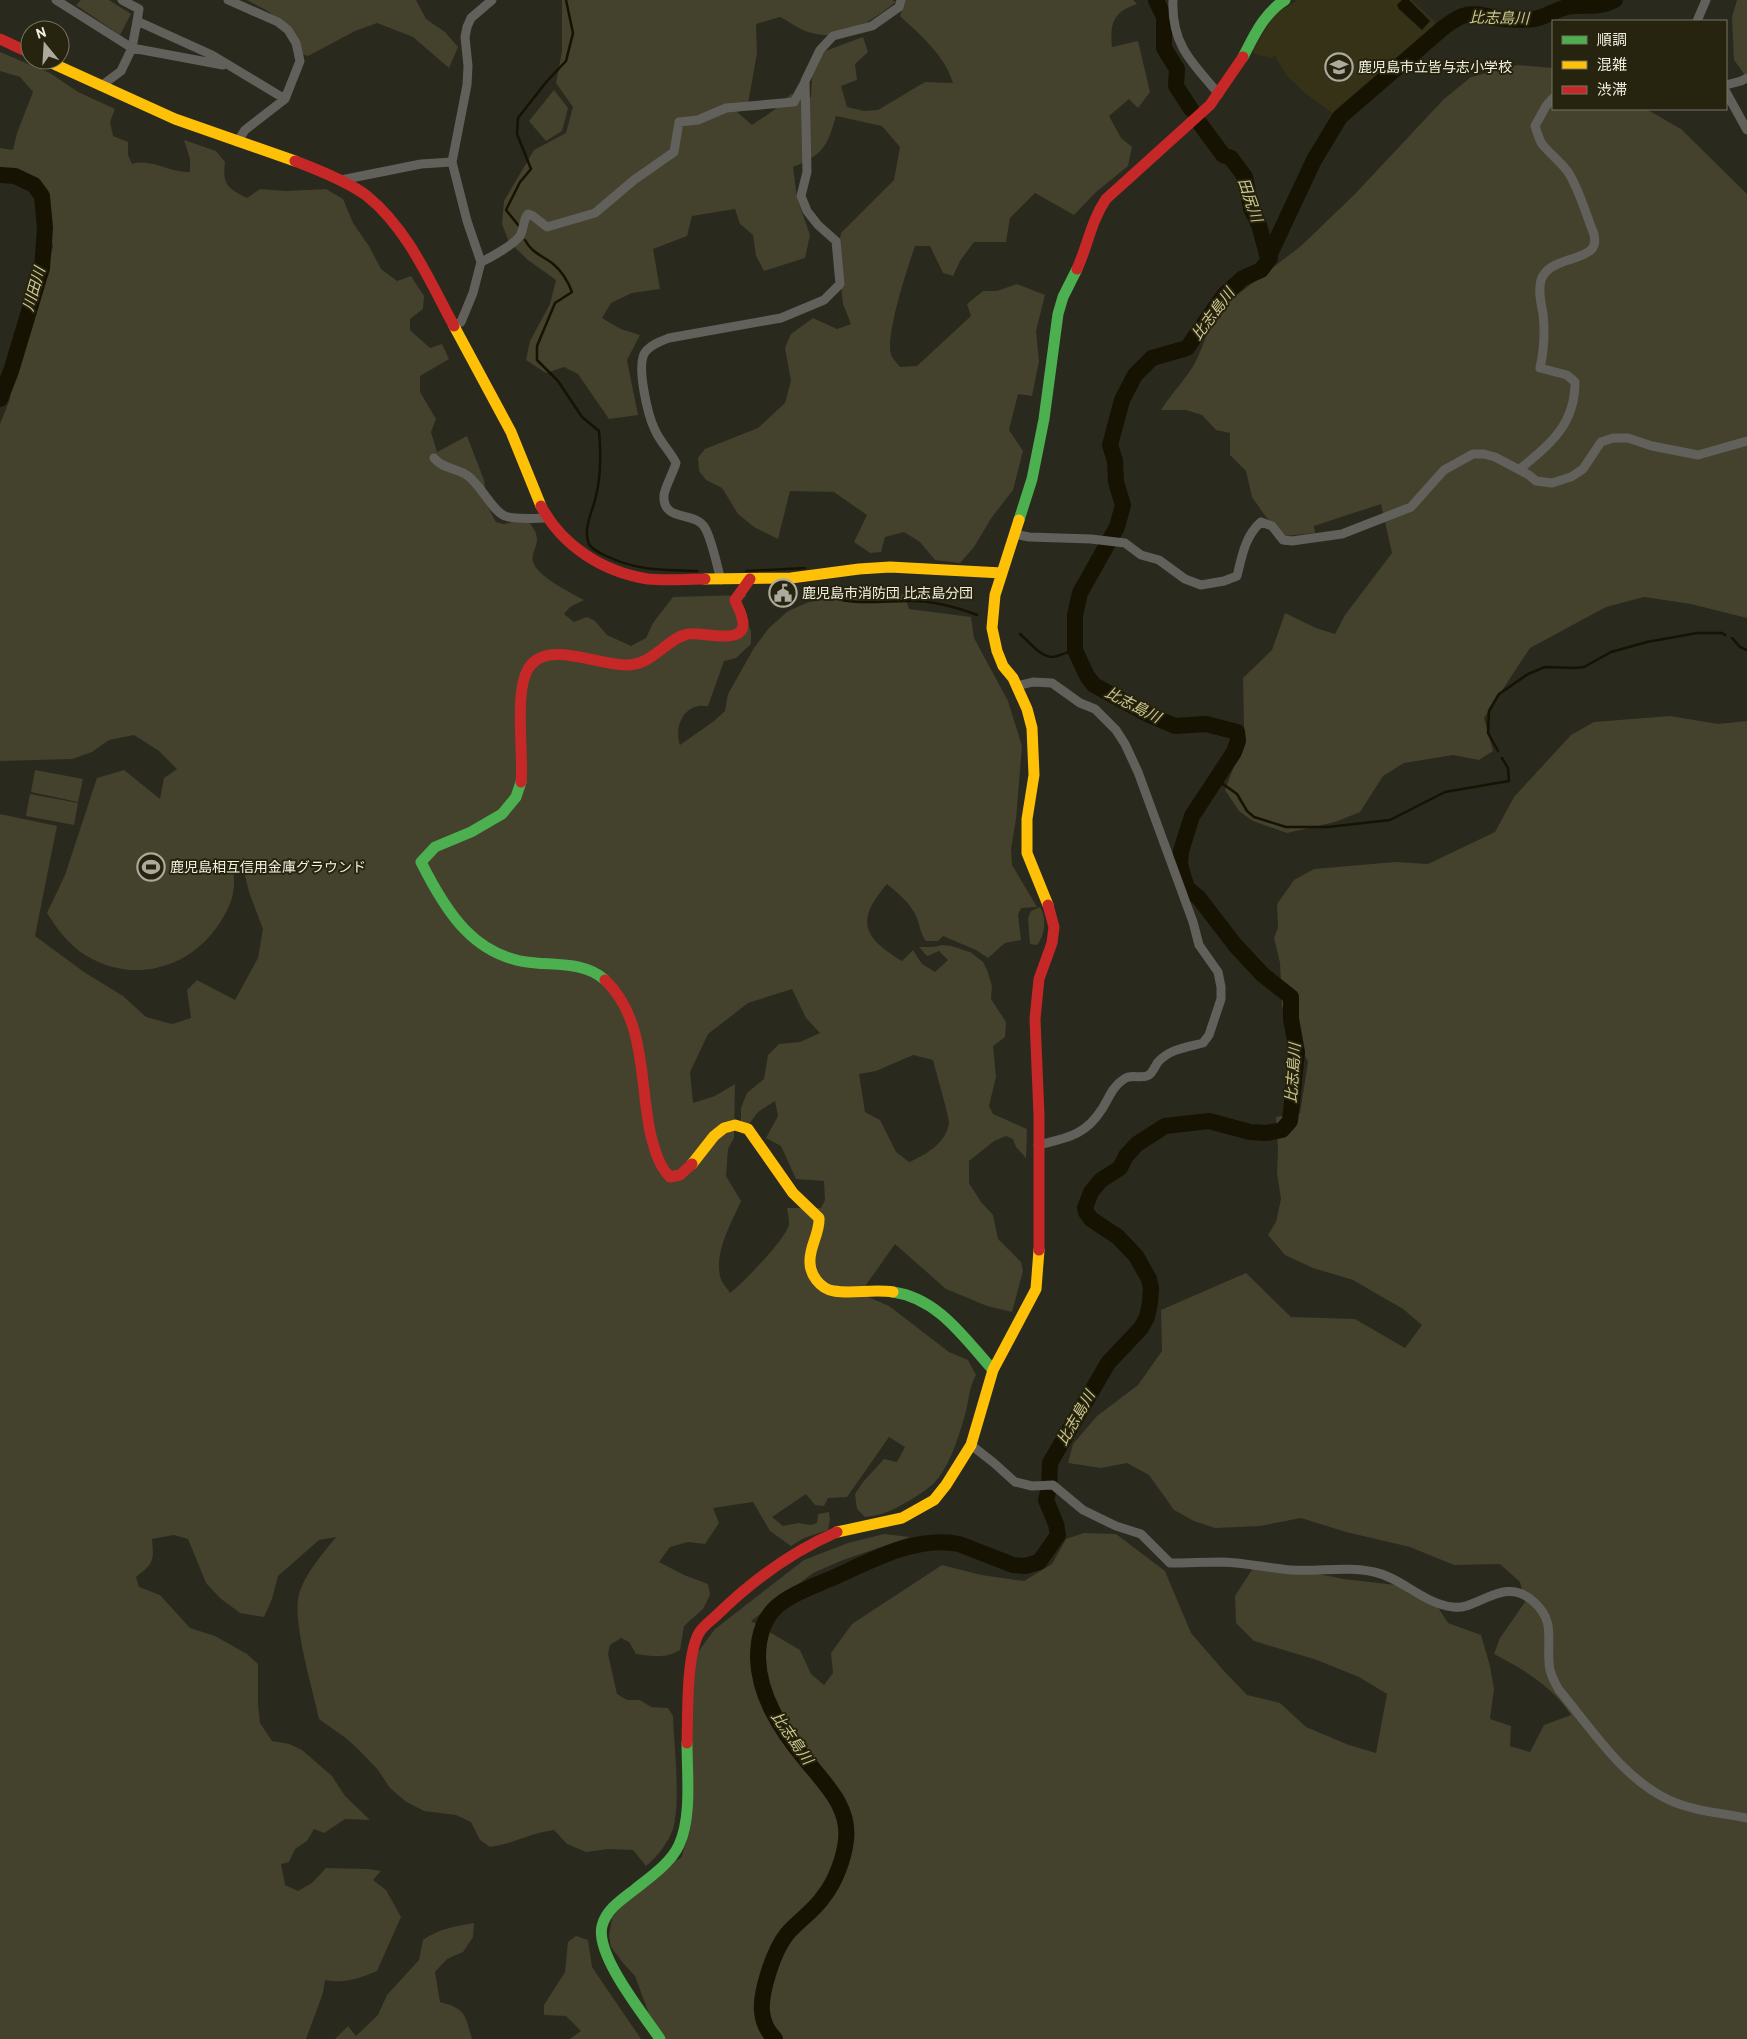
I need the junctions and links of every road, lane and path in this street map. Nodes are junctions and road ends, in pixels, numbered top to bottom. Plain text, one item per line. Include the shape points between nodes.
1 (56, 0) edge
2 (122, 0) edge
3 (228, 0) edge
4 (492, 0) edge
5 (901, 0) edge
6 (1173, 0) edge
7 (1285, 0) edge
8 (1706, 0) edge
9 (67, 3) edge
10 (1697, 20) edge
11 (137, 21) junction
12 (0, 39) edge
13 (20, 48) edge
14 (132, 48) junction
15 (229, 66) junction
16 (67, 70) edge
17 (1747, 78) edge
18 (805, 81) junction
19 (1727, 85) edge
20 (100, 86) junction
21 (1219, 94) junction
22 (1727, 94) edge
23 (285, 99) junction
24 (1552, 99) edge
25 (1747, 130) edge
26 (237, 142) junction
27 (452, 162) junction
28 (341, 180) junction
29 (481, 262) junction
30 (454, 326) junction
31 (1747, 441) edge
32 (434, 458) dead end
33 (1520, 469) junction
34 (547, 518) junction
35 (1014, 534) junction
36 (1002, 573) junction
37 (750, 579) junction
38 (721, 580) junction
39 (1017, 686) junction
40 (1038, 1145) junction
41 (993, 1370) junction
42 (971, 1445) junction
43 (1747, 1818) edge
44 (660, 2039) edge

1 - 9 street
2 - 11 street via 139,9
3 - 23 street via 278,22 292,36 300,61
4 - 27 street via 471,18 466,27 467,85
5 - 18 street via 898,7 872,26 832,36 820,50
6 - 21 street via 1172,13 1182,50
7 - 21 street via 1275,6 1262,22
8 - 10 street
9 - 14 street
11 - 14 street
11 - 15 street
12 - 13 street
14 - 15 street
14 - 20 street via 121,71
15 - 23 street
16 - 20 street
17 - 19 street
18 - 29 street via 794,102 726,108 698,120 679,122 674,152 595,213 546,227 528,214 521,235
18 - 38 street via 807,172 801,196 807,211 836,241 840,284 824,300 781,318 656,343 645,352 642,362 648,414 676,463 664,492 664,503 676,516 696,519 705,527
20 - 26 street
21 - 35 street via 1106,199 1094,219 1058,314 1043,427 1032,479
22 - 25 street
23 - 26 street via 245,130
24 - 33 street via 1535,126 1541,142 1568,172 1594,233 1595,244 1590,252 1558,262 1546,270 1541,280 1544,353 1540,368 1567,375 1575,382 1574,404 1550,444
26 - 28 street
27 - 28 street via 421,164
27 - 29 street
28 - 30 street via 366,195 395,224
29 - 30 street via 461,322
30 - 34 street via 518,445 538,503
31 - 33 street via 1698,455 1628,438 1613,438 1601,442 1583,469 1558,482 1541,483
32 - 34 street via 468,475 506,517
33 - 35 street via 1495,456 1473,454 1444,470 1411,507 1342,534 1283,540 1272,526 1261,522 1251,531 1237,576 1208,585 1185,580 1159,560 1141,555 1125,543 1029,538
34 - 38 street via 584,555 613,571 650,579
35 - 36 street
36 - 37 street via 890,567 791,578
36 - 39 street via 995,595 992,628 1003,666
37 - 38 street
37 - 41 street via 734,600 743,619 743,628 732,636 687,634 640,664 621,665 554,654 535,660 521,688 522,768 520,788 513,802 478,829 434,847 421,862 436,891 461,924 487,950 508,959 571,965 589,970 612,986 631,1018 648,1125 665,1172 679,1176 710,1140 729,1126 748,1129 793,1193 819,1218 820,1227 810,1256 816,1281 834,1291 898,1292 920,1300 943,1315
39 - 40 street via 1032,728 1034,751 1027,853 1052,913 1054,927 1039,980 1035,1019
39 - 40 street via 1033,682 1052,683 1080,703 1095,709 1116,730 1138,772 1199,945 1218,972 1221,987 1221,999 1209,1035 1203,1043 1173,1052 1145,1076 1125,1078 1109,1093 1090,1125 1076,1135
40 - 41 street via 1039,1264 1036,1289
41 - 42 street
42 - 43 street via 1015,1482 1032,1486 1054,1484 1083,1510 1141,1534 1170,1563 1224,1562 1292,1570 1360,1570 1376,1573 1453,1608 1502,1592 1524,1595 1534,1602 1548,1622 1552,1678 1620,1764 1650,1789 1670,1800 1693,1808
42 - 44 street via 934,1500 902,1518 839,1531 818,1540 763,1575 699,1632 688,1688 686,1816 682,1836 669,1860 612,1908 605,1918 601,1936 607,1958

